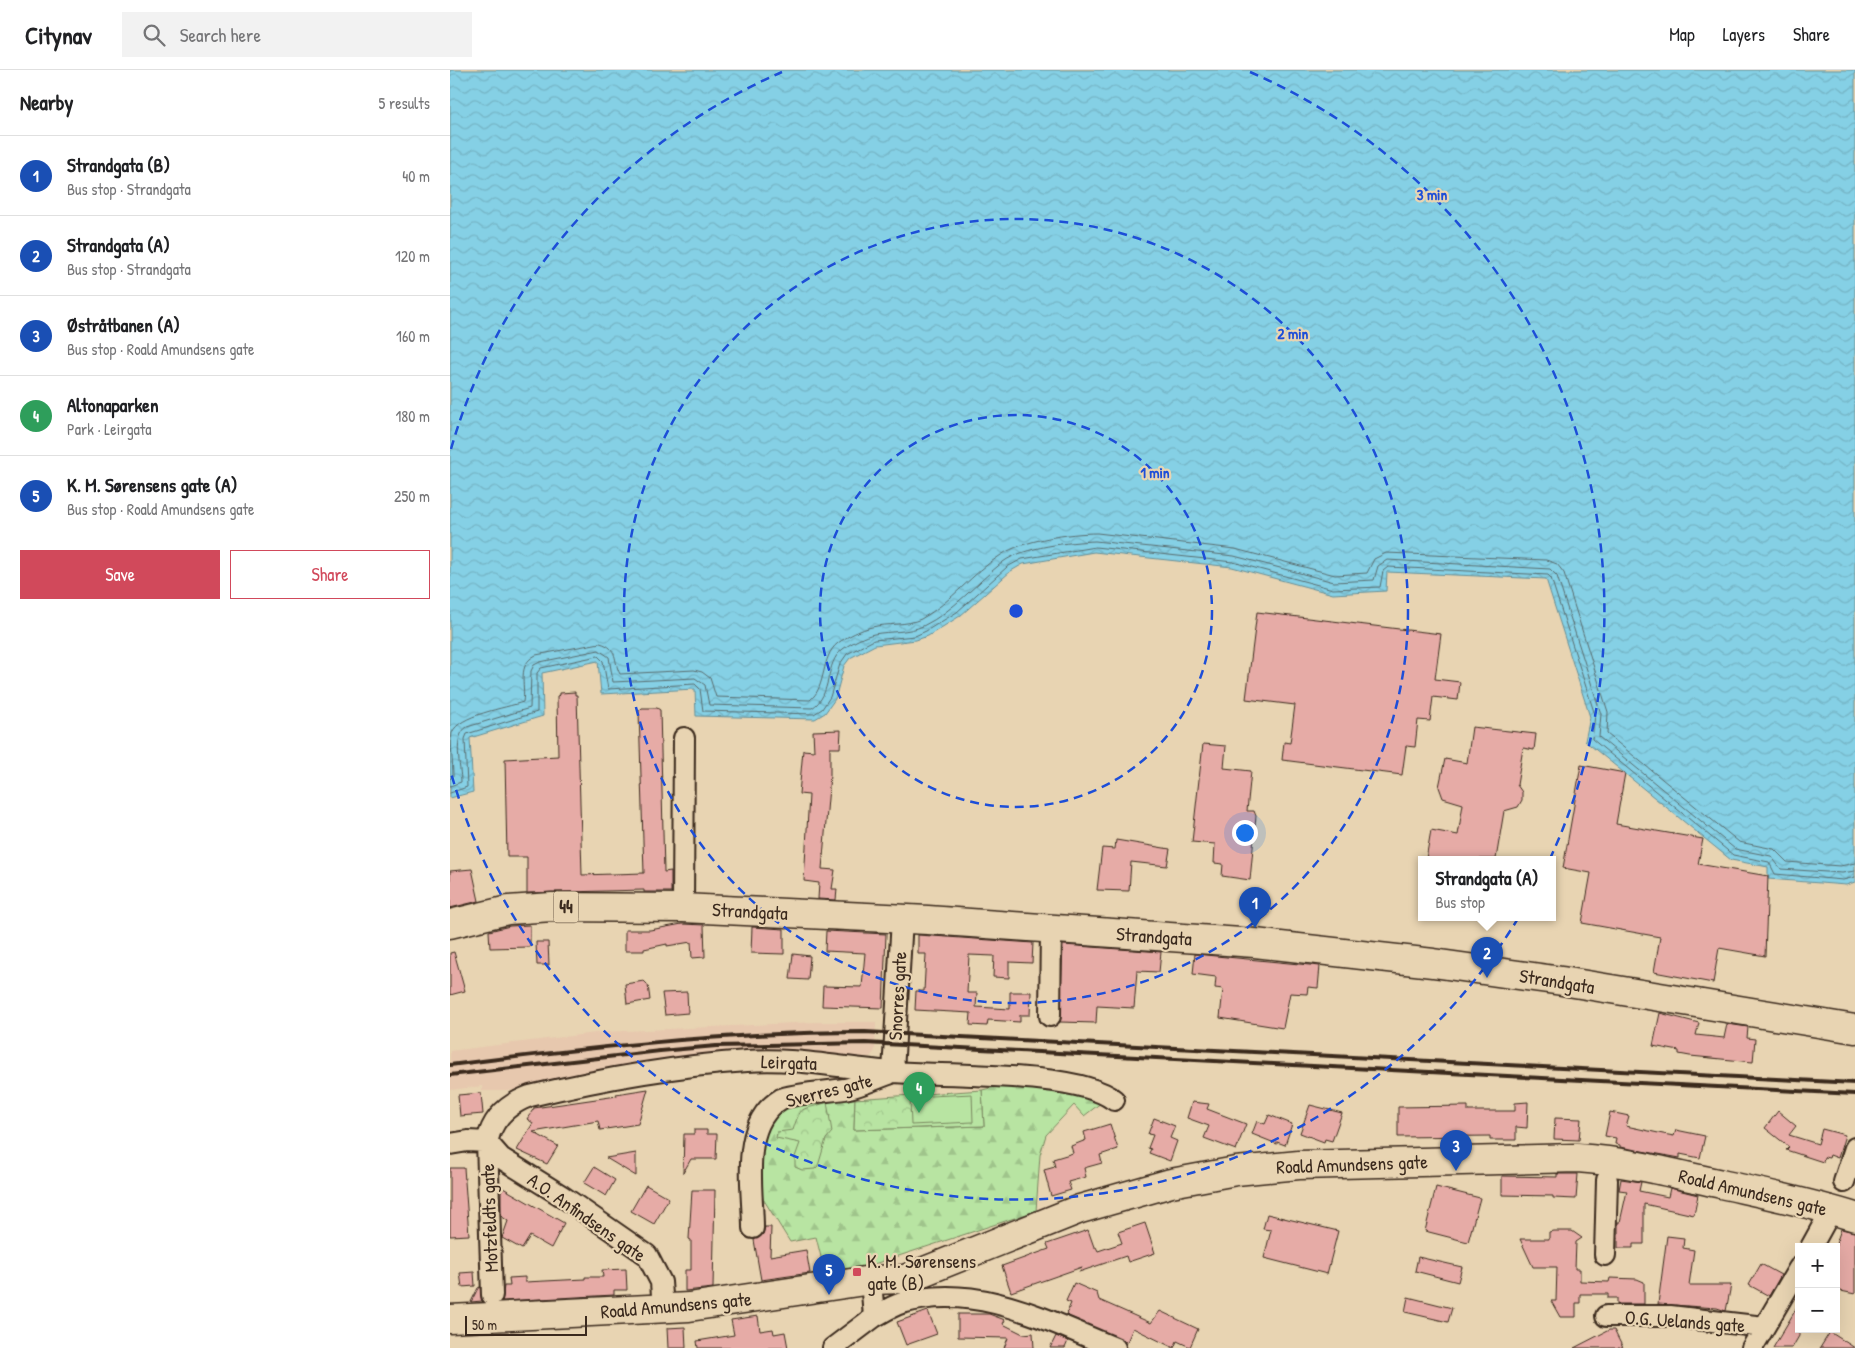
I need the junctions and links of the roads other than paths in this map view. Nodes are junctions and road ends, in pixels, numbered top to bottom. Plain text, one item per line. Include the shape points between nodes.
1 (684, 738) dead end
2 (683, 908) junction
3 (902, 919) junction
4 (450, 924) edge
5 (1052, 928) junction
6 (1050, 1016) dead end
7 (1855, 1029) edge
8 (893, 1072) junction
9 (1114, 1100) dead end
10 (487, 1142) junction
11 (450, 1144) edge
12 (1855, 1148) edge
13 (1607, 1180) dead end
14 (1844, 1182) dead end
15 (1843, 1213) edge
16 (753, 1228) dead end
17 (1815, 1243) edge
18 (1605, 1255) dead end
19 (1795, 1275) edge
20 (871, 1280) junction
21 (492, 1295) dead end
22 (663, 1308) junction
23 (1606, 1316) dead end
24 (874, 1317) junction
25 (450, 1319) edge
26 (1764, 1327) junction
27 (833, 1348) edge
28 (1115, 1348) edge
29 (1752, 1348) edge

1 - 2 street
2 - 3 main road, Strandgata / 44
2 - 4 main road, Strandgata / 44 via 517,910
3 - 5 main road, Strandgata / 44
3 - 8 street, Snorres gate
5 - 6 street
5 - 7 main road, Strandgata / 44 via 1255,943 1433,963
8 - 9 street, Leirgata via 1067,1082 1104,1092
8 - 10 street, Leirgata via 817,1062 749,1061 663,1069 561,1088 513,1102 490,1126
8 - 16 street, Sverres gate via 848,1088 782,1099 767,1113 754,1135 750,1162
10 - 11 street
10 - 21 street, Motzfeldts gate
10 - 22 street, A.O. Anfindsens gate via 501,1158 646,1255 661,1282
12 - 14 street
13 - 18 street
15 - 17 street
15 - 20 main road, Roald Amundsens gate via 1653,1168 1601,1160 1299,1165 1236,1171 1171,1183 1080,1210 1003,1240 958,1248 902,1266
19 - 26 street
20 - 22 main road, Roald Amundsens gate
20 - 24 street
22 - 25 main road, Roald Amundsens gate
23 - 26 street, O.G. Uelands gate via 1670,1316
24 - 27 street
24 - 28 street via 900,1304 926,1298 960,1296 1018,1309
26 - 29 street

